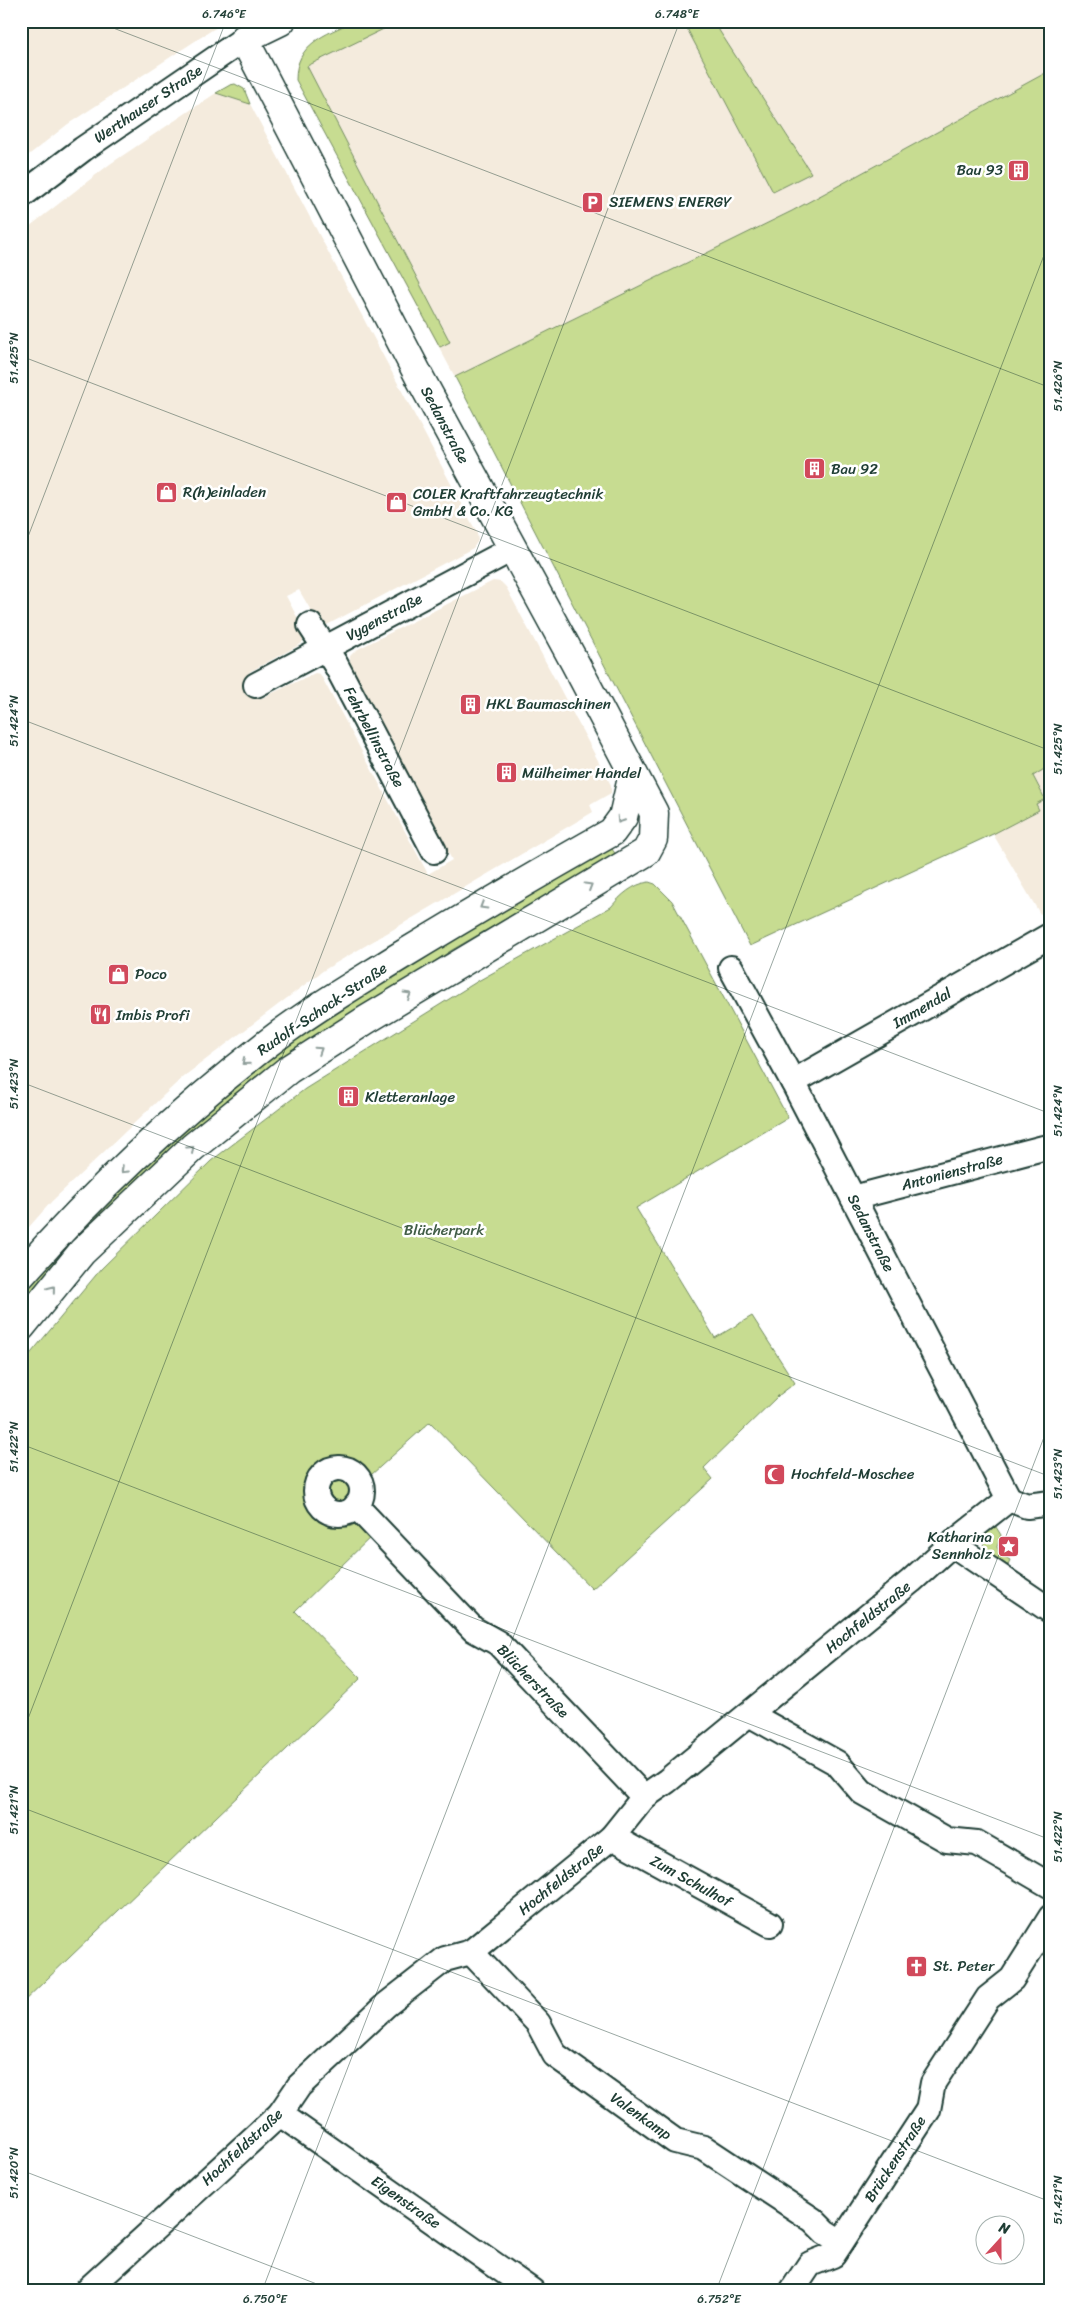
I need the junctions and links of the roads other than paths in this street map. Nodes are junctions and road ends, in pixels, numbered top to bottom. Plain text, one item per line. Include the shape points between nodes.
1 (281, 21) edge
2 (244, 39) junction
3 (21, 196) edge
4 (512, 549) junction
5 (310, 625) dead end
6 (324, 648) junction
7 (256, 684) dead end
8 (633, 774) junction
9 (434, 851) dead end
10 (1051, 935) edge
11 (731, 968) dead end
12 (793, 1082) junction
13 (1051, 1148) edge
14 (853, 1198) junction
15 (21, 1276) edge
16 (21, 1327) edge
17 (1009, 1499) junction
18 (1051, 1503) edge
19 (356, 1506) dead end
20 (952, 1544) junction
21 (1051, 1611) edge
22 (749, 1714) junction
23 (644, 1796) junction
24 (612, 1837) junction
25 (1051, 1886) edge
26 (1051, 1918) edge
27 (770, 1924) dead end
28 (471, 1952) junction
29 (280, 2114) junction
30 (841, 2242) junction
31 (86, 2291) edge
32 (532, 2291) edge
33 (792, 2291) edge

1 - 2 main road, Werthauser Straße
2 - 3 street, Werthauser Straße via 83,149
2 - 4 main road, Sedanstraße
4 - 6 street, Vygenstraße
4 - 8 main road, Sedanstraße
5 - 6 street, Fehrbellinstraße
6 - 7 street, Vygenstraße
6 - 9 street, Fehrbellinstraße
8 -> 15 main road, Rudolf-Schock-Straße via 623,817 612,832 419,944 269,1043 169,1126 59,1232
16 -> 8 main road, Sedanstraße via 82,1252 193,1147 288,1070 646,852 653,839 654,813
10 - 12 street, Immendal
11 - 12 street, Sedanstraße
12 - 14 street, Sedanstraße
13 - 14 street, Antonienstraße
14 - 17 street, Sedanstraße
17 - 18 street via 1027,1506
17 - 20 street, Hochfeldstraße
19 - 23 street, Blücherstraße via 473,1629 498,1643
20 - 21 street
20 - 22 street, Hochfeldstraße
22 - 23 street, Hochfeldstraße via 667,1782
22 - 25 street via 837,1763 862,1792 947,1840 977,1843
23 - 24 street, Hochfeldstraße
24 - 27 street, Zum Schulhof
24 - 28 street, Hochfeldstraße
26 - 30 street, Brückenstraße via 1012,1979 988,1998 934,2083 928,2110
28 - 29 street, Hochfeldstraße via 445,1959 386,2004 299,2086
28 - 30 street, Valenkamp via 538,2022 555,2055 675,2141 704,2148
29 - 31 street, Hochfeldstraße
29 - 32 street, Eigenstraße
30 - 33 street, Brückenstraße via 833,2255 810,2264

